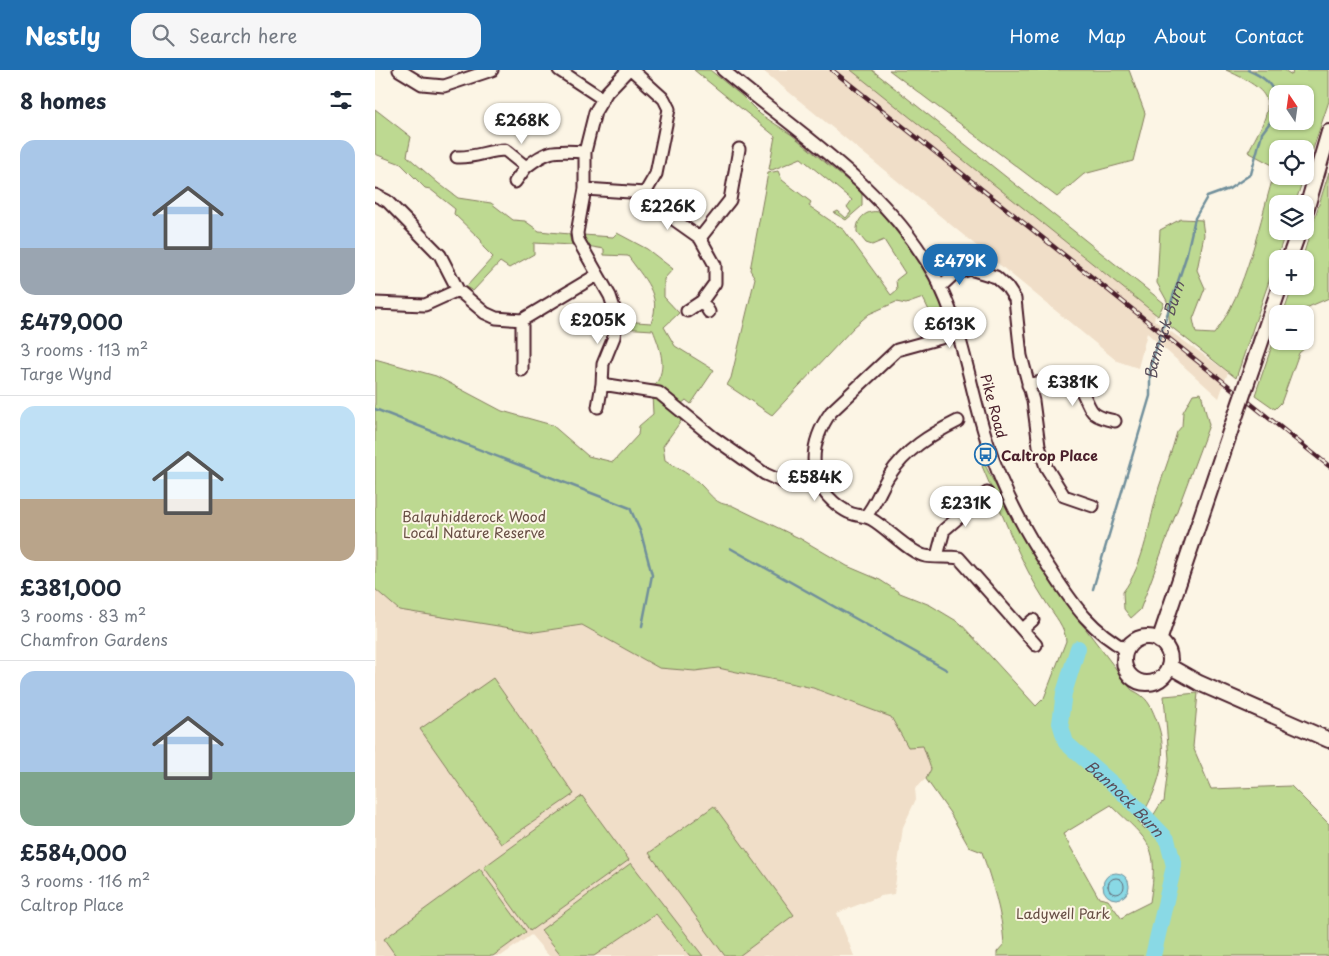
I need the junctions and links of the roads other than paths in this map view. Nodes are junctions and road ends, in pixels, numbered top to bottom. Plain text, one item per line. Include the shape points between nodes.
1 (399, 70) edge
2 (492, 70) edge
3 (559, 70) edge
4 (628, 70) edge
5 (633, 70) edge
6 (723, 70) edge
7 (603, 99) junction
8 (1329, 132) edge
9 (739, 149) dead end
10 (585, 152) junction
11 (457, 157) dead end
12 (526, 167) junction
13 (515, 182) dead end
14 (585, 189) junction
15 (645, 193) junction
16 (375, 195) edge
17 (1311, 195) edge
18 (700, 238) junction
19 (597, 276) junction
20 (940, 287) junction
21 (458, 290) junction
22 (1277, 295) edge
23 (702, 302) junction
24 (375, 303) edge
25 (687, 311) dead end
26 (709, 312) dead end
27 (522, 320) junction
28 (959, 332) junction
29 (523, 370) dead end
30 (602, 384) junction
31 (1028, 385) junction
32 (598, 407) dead end
33 (958, 421) dead end
34 (1115, 421) dead end
35 (817, 484) junction
36 (987, 493) dead end
37 (1093, 506) dead end
38 (865, 517) junction
39 (937, 556) junction
40 (1033, 620) dead end
41 (1023, 629) junction
42 (1155, 639) junction
43 (1036, 645) dead end
44 (1127, 650) junction
45 (1169, 666) junction
46 (1161, 679) junction
47 (1199, 683) junction
48 (1329, 740) edge

1 - 2 street via 422,84 444,86
3 - 7 street
4 - 7 street
5 - 15 street via 664,99 669,109 656,174
6 - 20 street, Pike Road via 833,156 876,198 903,226
7 - 10 street via 595,112
8 - 17 main road
9 - 18 street via 730,200
10 - 12 street via 551,151
10 - 14 street
11 - 12 street via 505,150
12 - 13 street
14 - 15 street
14 - 19 street via 578,221 578,240
15 - 18 street
16 - 21 street via 387,201 441,255
18 - 23 street via 715,266 715,284
19 - 27 street
19 - 30 street via 611,296 617,325 603,364
20 - 28 street, Pike Road
20 - 31 street via 953,274 970,269 996,277 1007,286 1015,299 1021,356
21 - 24 street via 425,306
21 - 27 street via 496,318
22 - 42 main road, bridge via 1172,600
23 - 25 street
23 - 26 street
27 - 29 street
28 - 35 street via 897,350 831,412 817,439 814,459
28 - 44 street, Pike Road via 986,439 1011,503 1043,560 1070,599 1101,634
30 - 32 street
30 - 35 street via 659,393 765,474 792,486
31 - 34 street via 1070,381 1080,387 1091,412
31 - 37 street via 1045,467 1064,496
33 - 38 street via 912,447 889,476 875,505
35 - 38 street via 831,501 847,512
36 - 39 street via 944,530
38 - 39 street via 924,556
39 - 41 street via 959,558
40 - 41 street
41 - 43 street
42 - 44 main road via 1137,640
42 - 45 main road via 1169,652
44 - 46 main road via 1124,664 1131,677 1144,683
45 - 46 main road
45 - 47 main road
46 - 47 main road
47 - 48 main road

